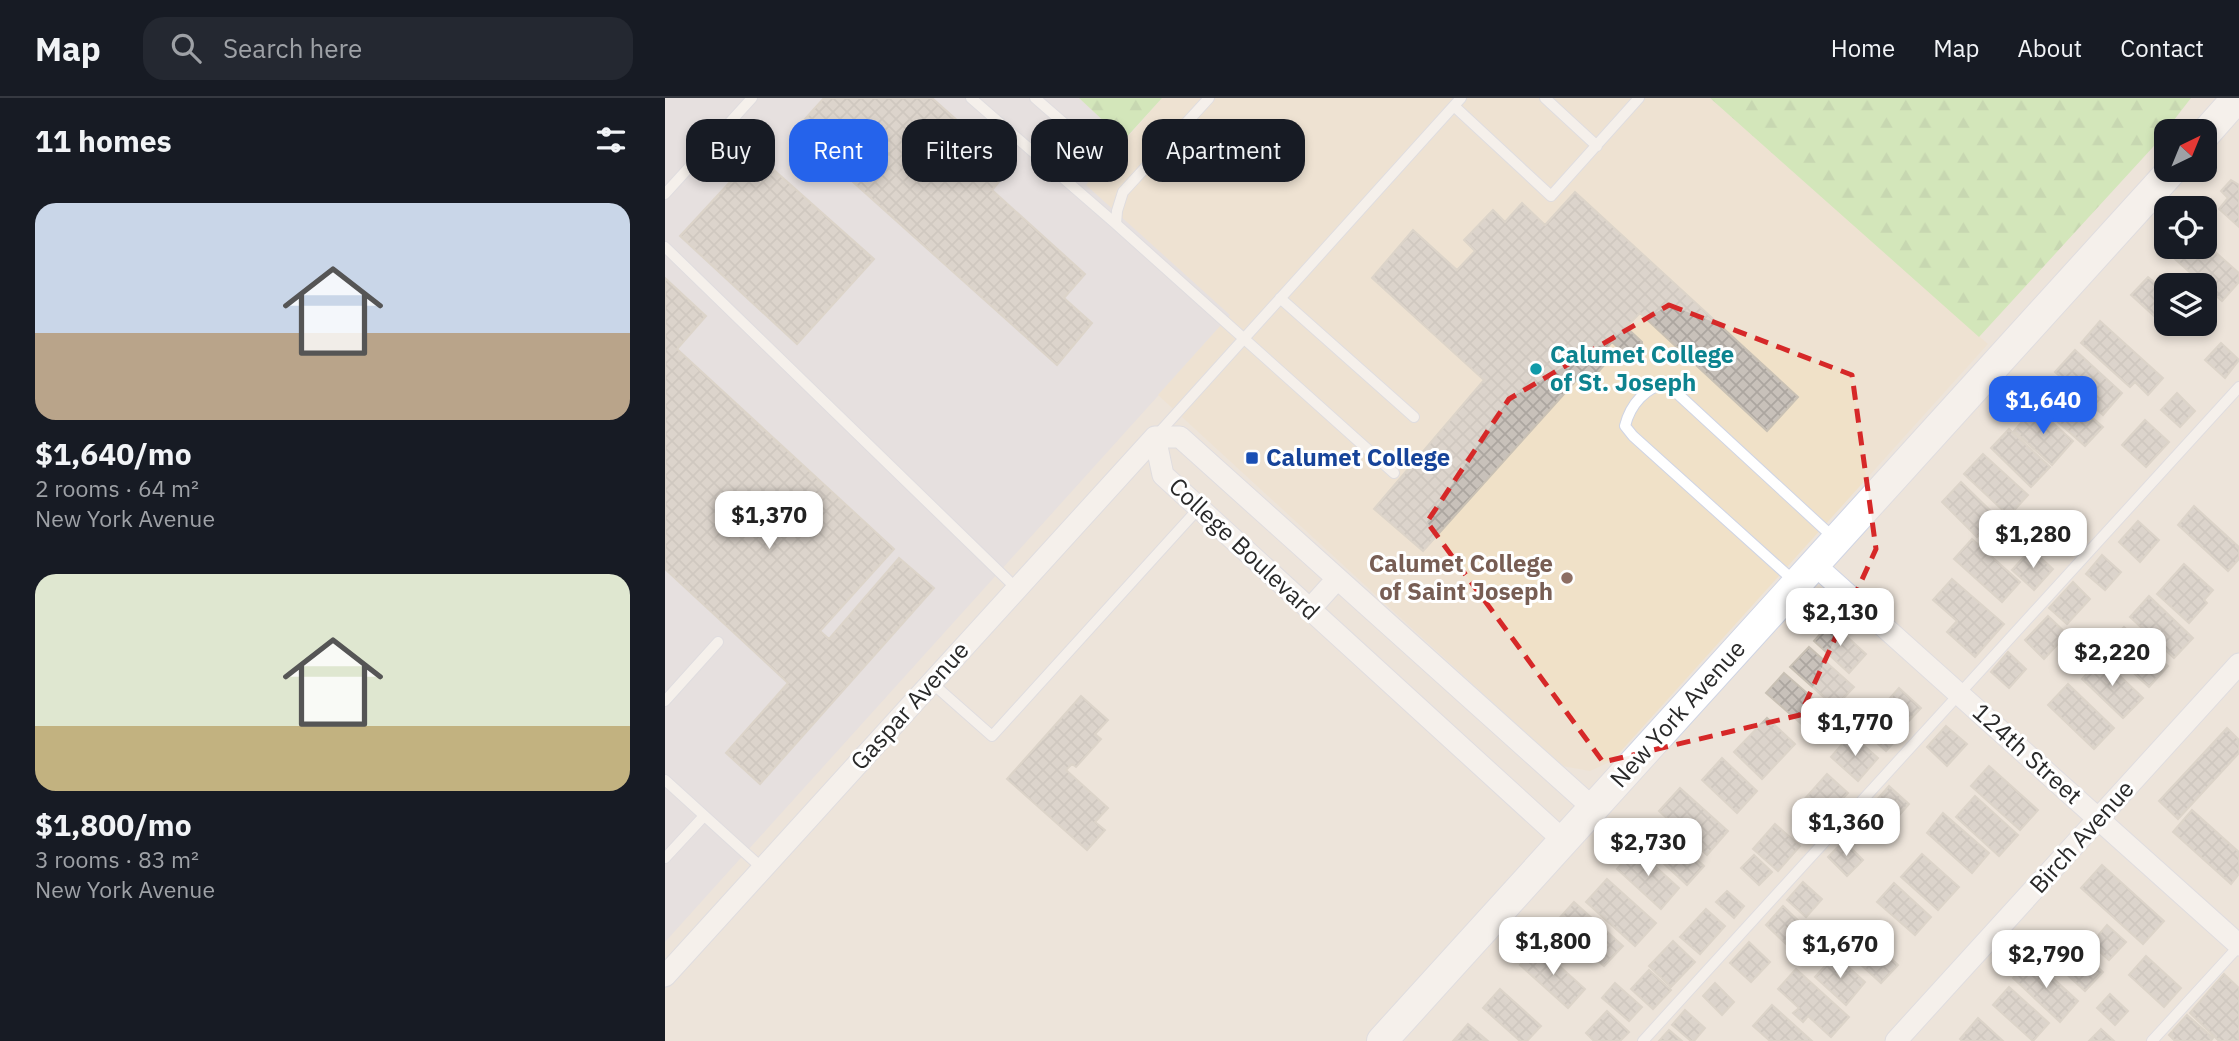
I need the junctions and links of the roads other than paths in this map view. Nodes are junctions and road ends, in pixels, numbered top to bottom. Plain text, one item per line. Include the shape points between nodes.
1 (752, 98) edge
2 (971, 98) edge
3 (1035, 98) edge
4 (1209, 98) edge
5 (1545, 98) edge
6 (1639, 98) edge
7 (2237, 98) edge
8 (1457, 102) edge
9 (1059, 119) edge
10 (2217, 120) edge
11 (1597, 146) junction
12 (2161, 182) edge
13 (665, 194) edge
14 (1116, 224) junction
15 (665, 247) edge
16 (1280, 298) junction
17 (1244, 339) junction
18 (2239, 387) edge
19 (1414, 417) dead end
20 (1155, 437) junction
21 (1394, 473) dead end
22 (1199, 508) junction
23 (1836, 540) junction
24 (1806, 574) junction
25 (1337, 579) junction
26 (1017, 589) junction
27 (1310, 609) junction
28 (719, 642) dead end
29 (2239, 664) edge
30 (932, 683) junction
31 (1959, 693) junction
32 (665, 701) edge
33 (665, 780) edge
34 (1593, 808) junction
35 (704, 816) junction
36 (2098, 818) junction
37 (1564, 841) junction
38 (665, 858) edge
39 (762, 869) junction
40 (2239, 946) edge
41 (670, 961) edge
42 (1382, 1041) edge
43 (1643, 1041) edge
44 (1896, 1041) edge
45 (2152, 1041) edge

1 - 13 lane
2 - 14 lane
3 - 9 lane
4 - 14 lane via 1123,192
5 - 11 lane
6 - 11 lane
7 - 10 street
8 - 11 lane via 1551,196
8 - 16 lane
12 - 23 street, New York Avenue
14 - 17 lane
15 - 26 lane
16 - 17 lane
16 - 19 lane
17 - 20 lane
17 - 21 lane
18 - 31 lane
20 - 22 street, College Boulevard via 1163,475
20 - 25 street, College Boulevard via 1180,437
20 - 26 street, Gaspar Avenue
22 - 27 street, College Boulevard
22 - 30 lane via 992,736
23 - 24 street, New York Avenue
23 - 24 lane via 1667,384 1652,385 1628,412 1625,426 1633,436
24 - 31 street, 124th Street
24 - 34 street, New York Avenue
25 - 27 street
25 - 34 street, College Boulevard
26 - 30 street, Gaspar Avenue
27 - 37 street, College Boulevard
28 - 32 lane
29 - 36 street, Birch Avenue
30 - 39 street, Gaspar Avenue
31 - 36 street, 124th Street
31 - 43 lane
33 - 35 lane
34 - 37 street, New York Avenue
35 - 38 lane
35 - 39 lane
36 - 40 street, 124th Street
36 - 44 street, Birch Avenue
37 - 42 street, New York Avenue
39 - 41 street, Gaspar Avenue
40 - 45 lane

